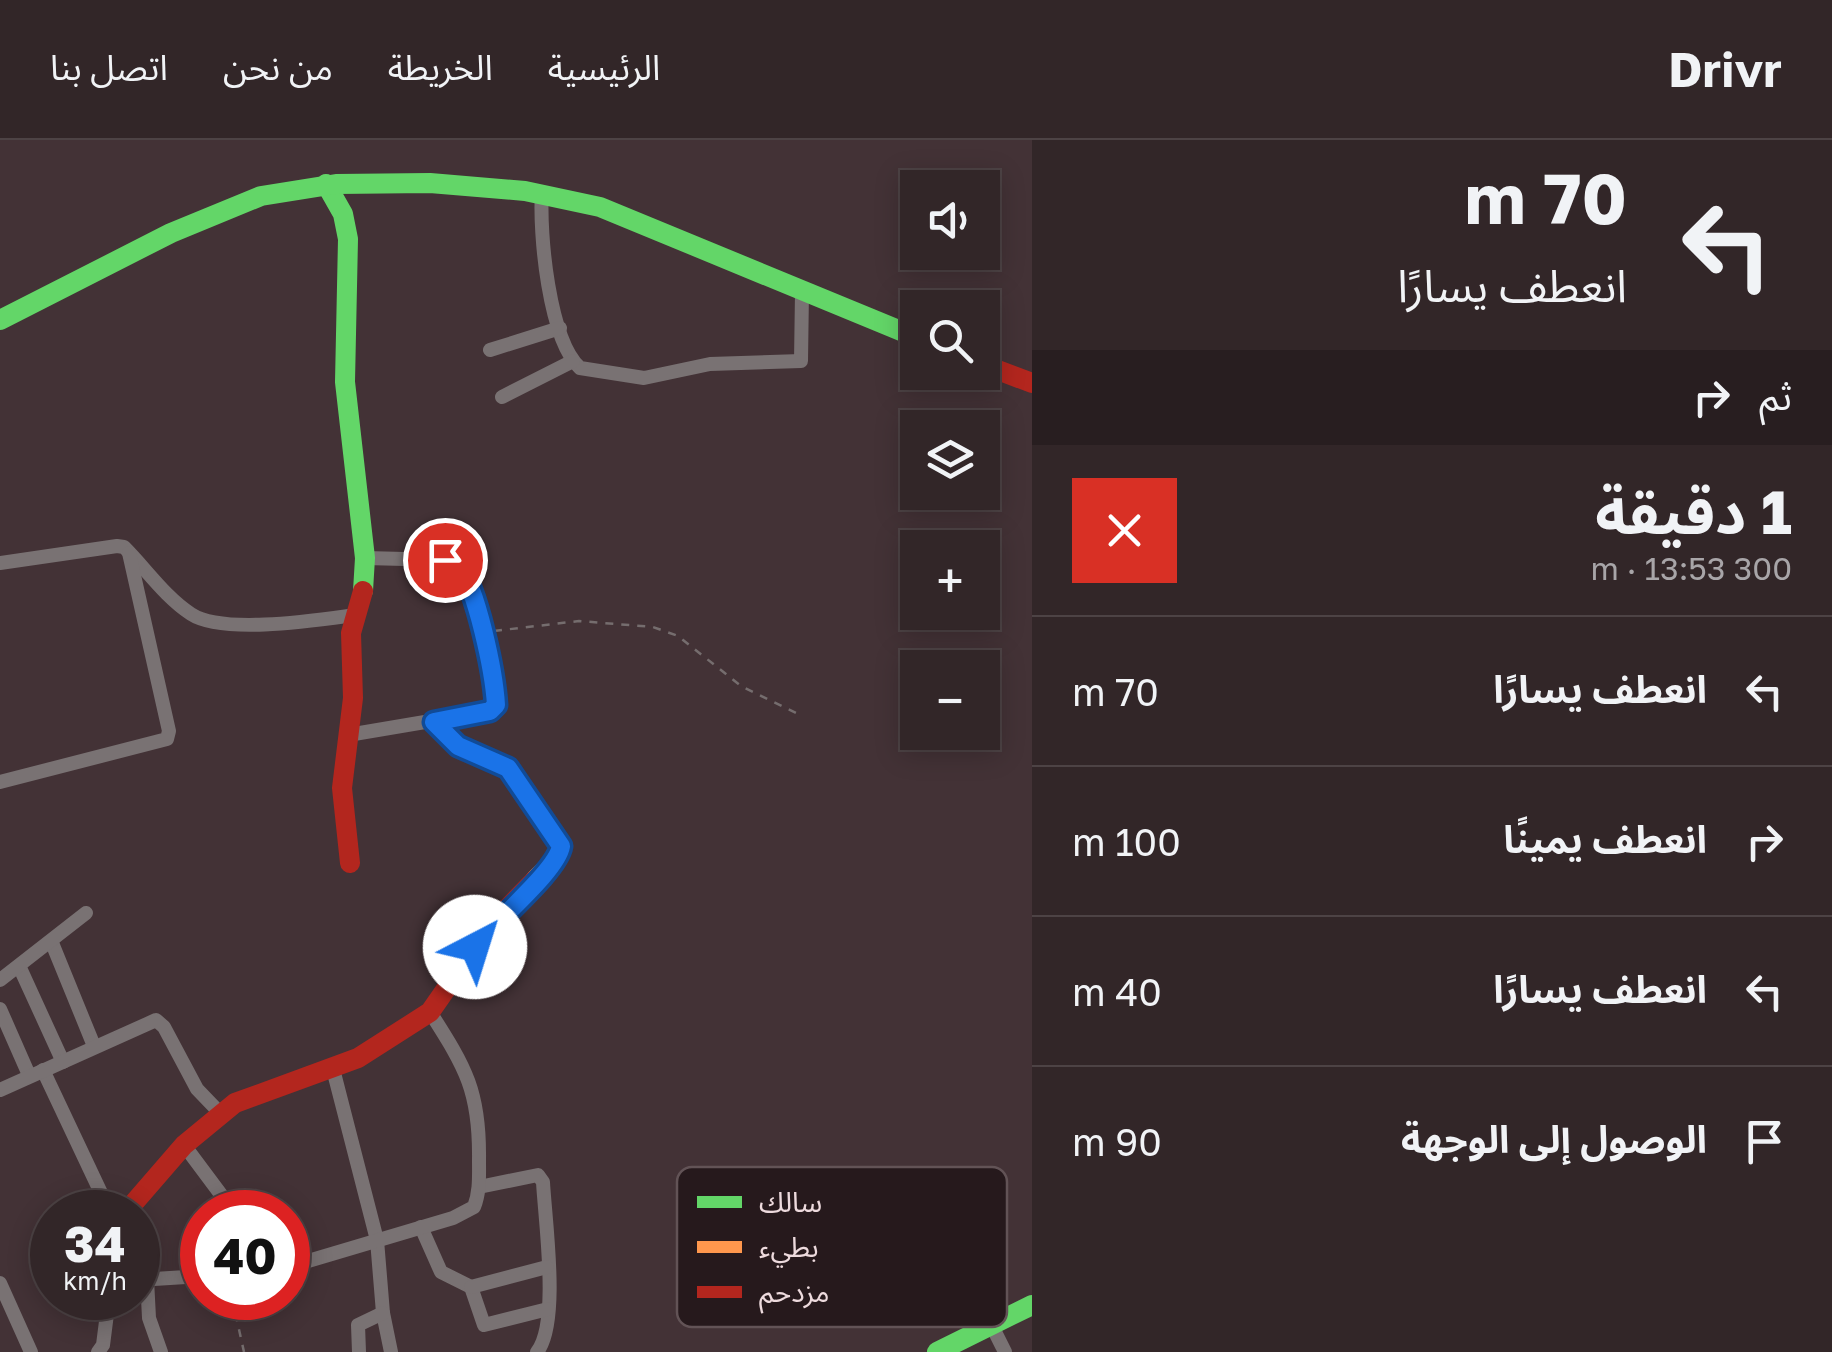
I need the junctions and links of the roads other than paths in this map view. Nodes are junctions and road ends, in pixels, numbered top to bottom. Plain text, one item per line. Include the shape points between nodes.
1 (326, 184) junction
2 (542, 192) junction
3 (802, 292) junction
4 (0, 320) edge
5 (560, 328) junction
6 (900, 331) edge
7 (490, 350) dead end
8 (573, 361) junction
9 (1000, 371) edge
10 (1032, 383) edge
11 (502, 397) dead end
12 (129, 552) junction
13 (366, 558) junction
14 (0, 563) edge
15 (355, 615) junction
16 (434, 722) junction
17 (348, 735) junction
18 (0, 782) edge
19 (350, 863) dead end
20 (86, 913) dead end
21 (52, 943) junction
22 (20, 968) junction
23 (0, 980) edge
24 (0, 1009) edge
25 (430, 1012) junction
26 (94, 1046) junction
27 (63, 1062) junction
28 (333, 1070) junction
29 (36, 1072) junction
30 (0, 1090) edge
31 (221, 1114) junction
32 (184, 1145) junction
33 (479, 1186) junction
34 (98, 1190) edge
35 (142, 1190) edge
36 (218, 1190) edge
37 (421, 1227) junction
38 (376, 1240) junction
39 (310, 1260) edge
40 (547, 1267) junction
41 (0, 1283) edge
42 (471, 1287) junction
43 (1032, 1305) edge
44 (548, 1309) junction
45 (382, 1313) junction
46 (1007, 1317) edge
47 (106, 1320) edge
48 (149, 1320) edge
49 (986, 1327) edge
50 (999, 1327) edge
51 (31, 1352) edge
52 (98, 1352) edge
53 (162, 1352) edge
54 (359, 1352) edge
55 (391, 1352) edge
56 (537, 1352) edge
57 (937, 1352) edge
58 (1005, 1352) edge

1 - 2 street
1 - 4 street via 262,196 213,216
1 - 13 street via 348,240 345,382
2 - 3 street via 600,207
2 - 5 street via 542,252
3 - 6 street
3 - 8 street via 801,361 710,364 644,378 580,368
5 - 7 street
5 - 8 street
8 - 11 street
9 - 10 street
12 - 14 street via 117,546
12 - 15 street via 198,618 229,624
12 - 18 street via 167,739
13 - 15 street
13 - 16 street via 458,564 482,632 494,708
15 - 17 street
16 - 17 street
16 - 25 street via 458,746 508,768 561,850 490,926
17 - 19 street via 342,788
20 - 21 street
21 - 22 street
21 - 26 street
22 - 23 street
22 - 27 street
24 - 29 street
25 - 28 street
25 - 33 street via 471,1082 480,1118
26 - 27 street
26 - 31 street via 159,1021 197,1089
27 - 29 street
28 - 31 street via 254,1093
28 - 38 street
29 - 30 street
29 - 34 street
31 - 32 street
32 - 35 street
32 - 36 street
33 - 37 street via 468,1212
33 - 40 street via 541,1178
37 - 38 street
37 - 42 street via 441,1272
38 - 39 street
38 - 45 street
40 - 42 street
40 - 44 street
41 - 51 street
42 - 44 street via 484,1325
43 - 46 street
44 - 56 street
45 - 54 street via 355,1330
45 - 55 street
47 - 52 street
48 - 53 street
49 - 57 street
50 - 58 street

